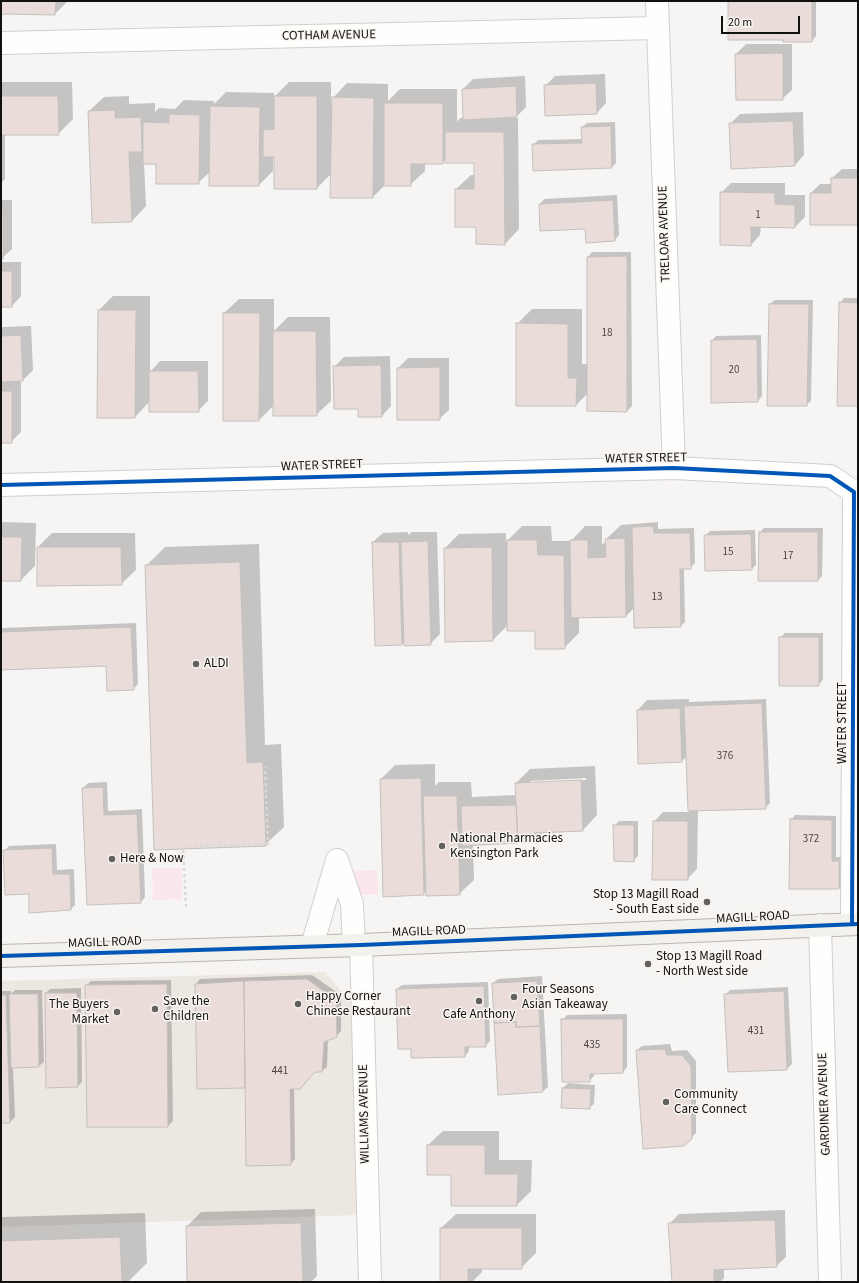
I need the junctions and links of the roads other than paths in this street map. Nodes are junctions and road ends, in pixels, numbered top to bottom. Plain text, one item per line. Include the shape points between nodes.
1 (657, 1) edge
2 (658, 28) junction
3 (1, 44) edge
4 (674, 468) junction
5 (1, 485) edge
6 (855, 924) edge
7 (820, 925) junction
8 (358, 945) junction
9 (312, 946) junction
10 (1, 956) edge
11 (370, 1282) edge
12 (830, 1282) edge

1 - 2 street, TRELOAR AVENUE
2 - 3 street, COTHAM AVENUE
2 - 4 street, TRELOAR AVENUE
4 - 5 street, WATER STREET
4 - 6 street, WATER STREET via 830,476 854,492
6 - 7 main road, MAGILL ROAD
7 - 8 main road, MAGILL ROAD
7 - 12 street, GARDINER AVENUE
8 - 9 main road, MAGILL ROAD
8 - 9 street, WILLIAMS AVENUE via 352,904 337,860
8 - 11 street, WILLIAMS AVENUE
9 - 10 main road, MAGILL ROAD

